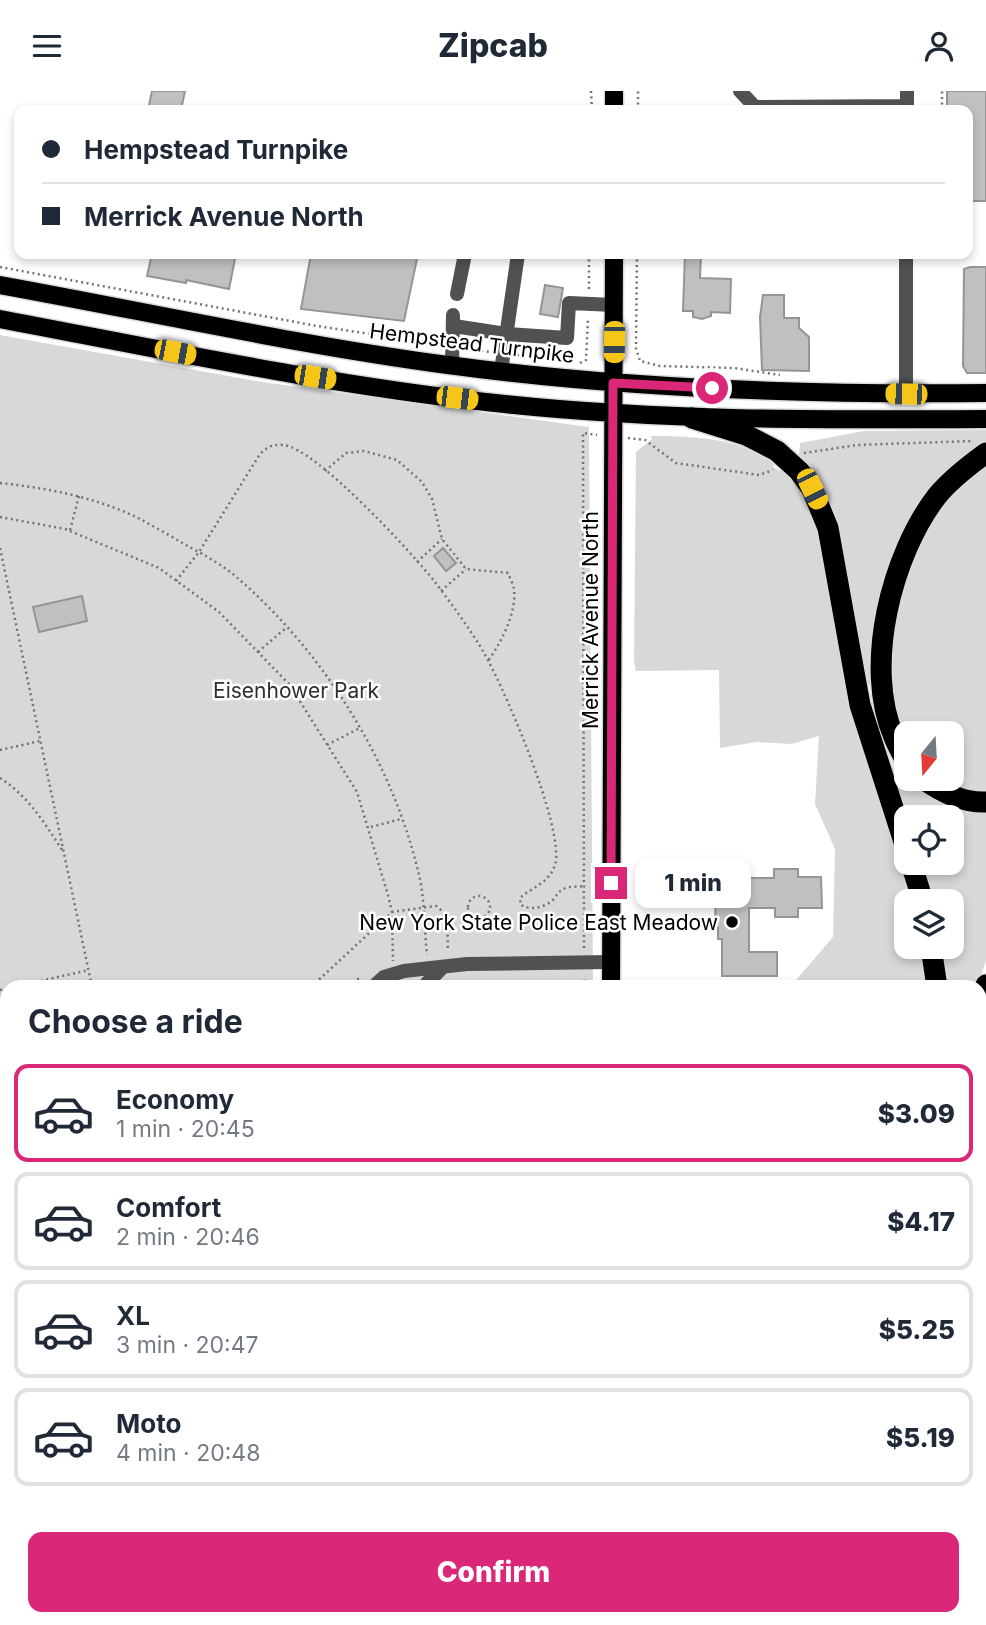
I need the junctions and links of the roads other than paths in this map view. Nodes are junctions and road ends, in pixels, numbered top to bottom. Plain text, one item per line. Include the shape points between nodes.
1 (740, 91) edge
2 (907, 102) edge
3 (753, 105) edge
4 (816, 105) edge
5 (464, 259) edge
6 (517, 259) edge
7 (613, 259) edge
8 (906, 259) edge
9 (0, 285) edge
10 (457, 294) dead end
11 (614, 305) junction
12 (0, 319) edge
13 (506, 334) junction
14 (502, 362) junction
15 (452, 366) junction
16 (613, 383) junction
17 (986, 393) edge
18 (906, 394) junction
19 (614, 413) junction
20 (692, 418) junction
21 (986, 419) edge
22 (980, 447) edge
23 (894, 738) edge
24 (944, 791) edge
25 (986, 802) edge
26 (894, 811) edge
27 (933, 959) edge
28 (611, 962) junction
29 (445, 963) junction
30 (381, 980) edge
31 (430, 980) edge
32 (611, 980) edge
33 (936, 980) edge

1 - 3 lane
2 - 4 lane
5 - 10 lane
6 - 13 lane
7 - 11 main road, Merrick Avenue North
8 - 18 lane
9 - 15 main road, Hempstead Turnpike
11 - 13 lane via 569,303 567,338
11 - 16 main road, Merrick Avenue North
12 - 19 main road via 373,386
13 - 14 lane
13 - 15 lane via 454,321
14 - 15 main road, Hempstead Turnpike
14 - 16 main road, Hempstead Turnpike
16 - 18 main road, Hempstead Turnpike
16 - 19 main road, Merrick Avenue North
17 - 18 main road, Hempstead Turnpike
19 - 20 main road
19 - 28 main road, Merrick Avenue North
20 - 21 main road
20 - 26 highway via 746,435 777,451 812,489 828,528 860,705
22 - 23 highway via 938,495 900,565 885,618 882,657 884,699
24 - 25 highway
27 - 33 highway
28 - 29 lane
28 - 32 main road, Merrick Avenue North
29 - 30 lane
29 - 31 lane

